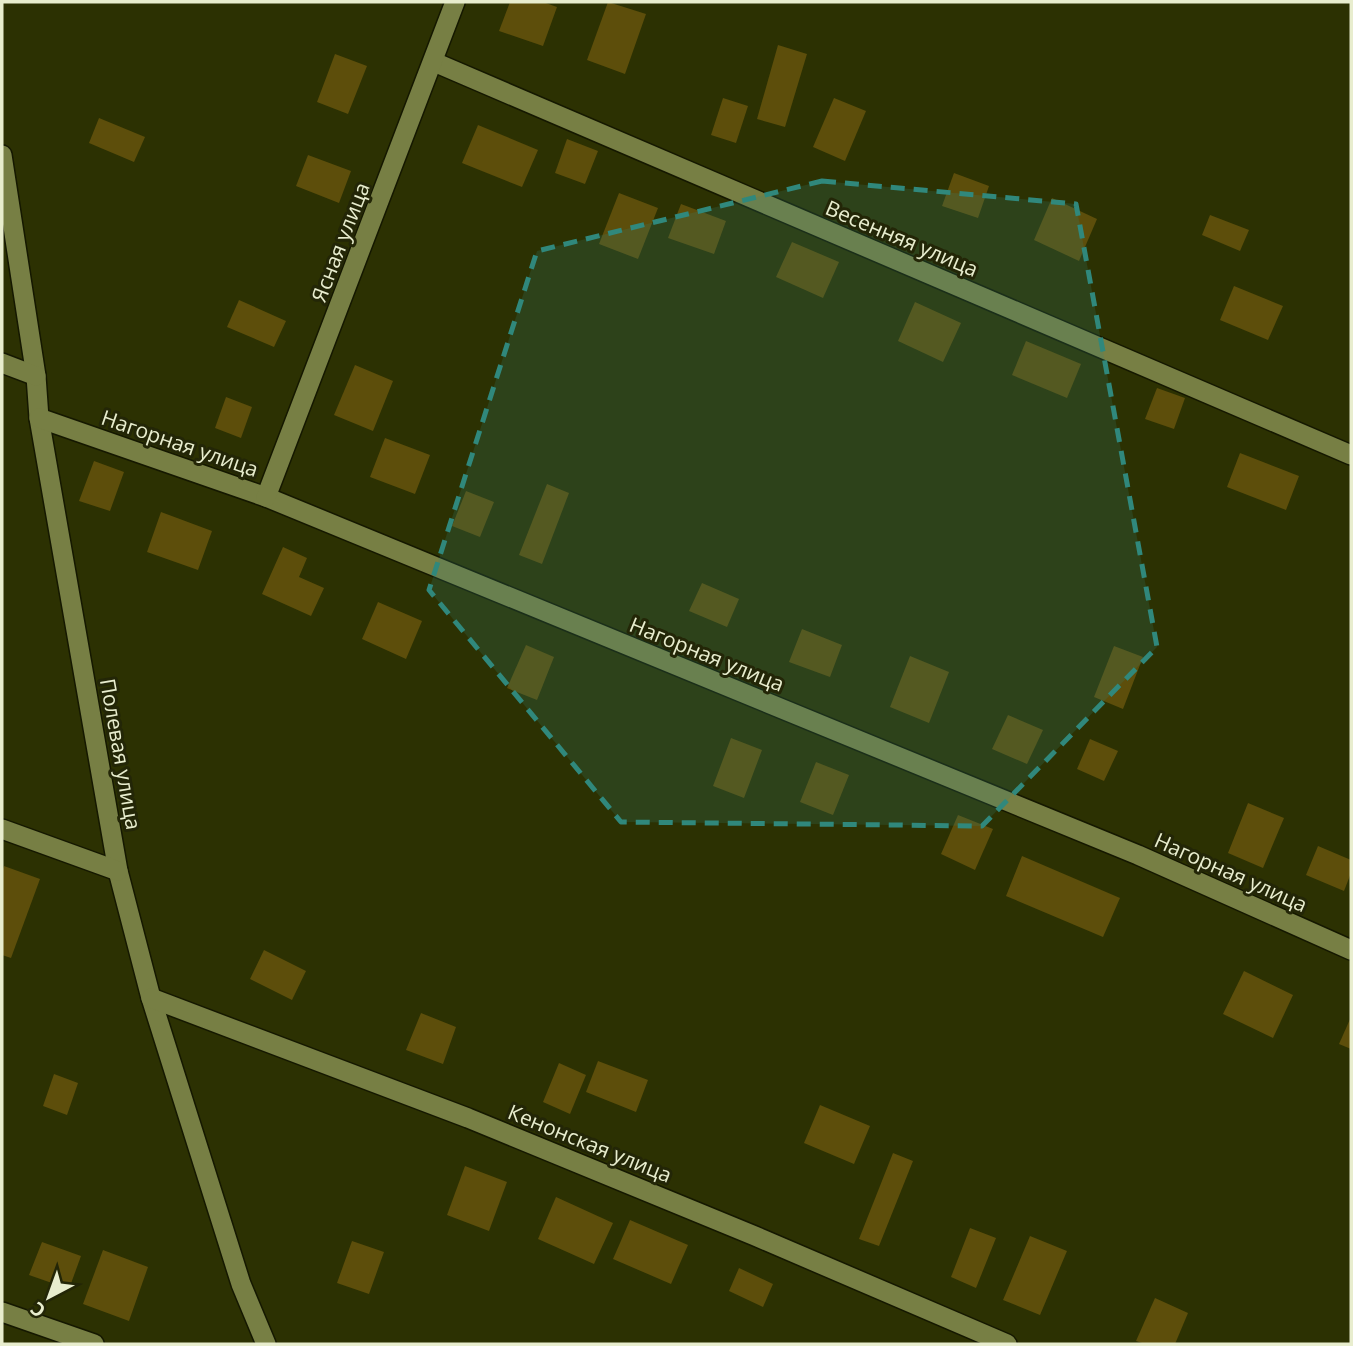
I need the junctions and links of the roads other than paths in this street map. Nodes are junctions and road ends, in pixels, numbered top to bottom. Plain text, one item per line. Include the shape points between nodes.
1 (456, 2) edge
2 (434, 62) junction
3 (2, 155) edge
4 (2, 363) edge
5 (36, 376) junction
6 (39, 418) junction
7 (1351, 455) edge
8 (266, 497) junction
9 (2, 830) edge
10 (118, 871) junction
11 (1351, 950) edge
12 (151, 998) junction
13 (2, 1312) edge
14 (94, 1344) edge
15 (266, 1344) edge
16 (1007, 1344) edge

1 - 2 street, Ясная улица
2 - 7 street, Весенняя улица
2 - 8 street, Ясная улица
3 - 5 street, Полевая улица
4 - 5 street
5 - 6 street, Полевая улица
6 - 8 street, Нагорная улица
6 - 10 street, Полевая улица
8 - 11 street, Нагорная улица via 1125,850
9 - 10 street
10 - 12 street, Полевая улица
12 - 15 street, Полевая улица via 241,1284
12 - 16 street, Кенонская улица via 481,1123
13 - 14 street

